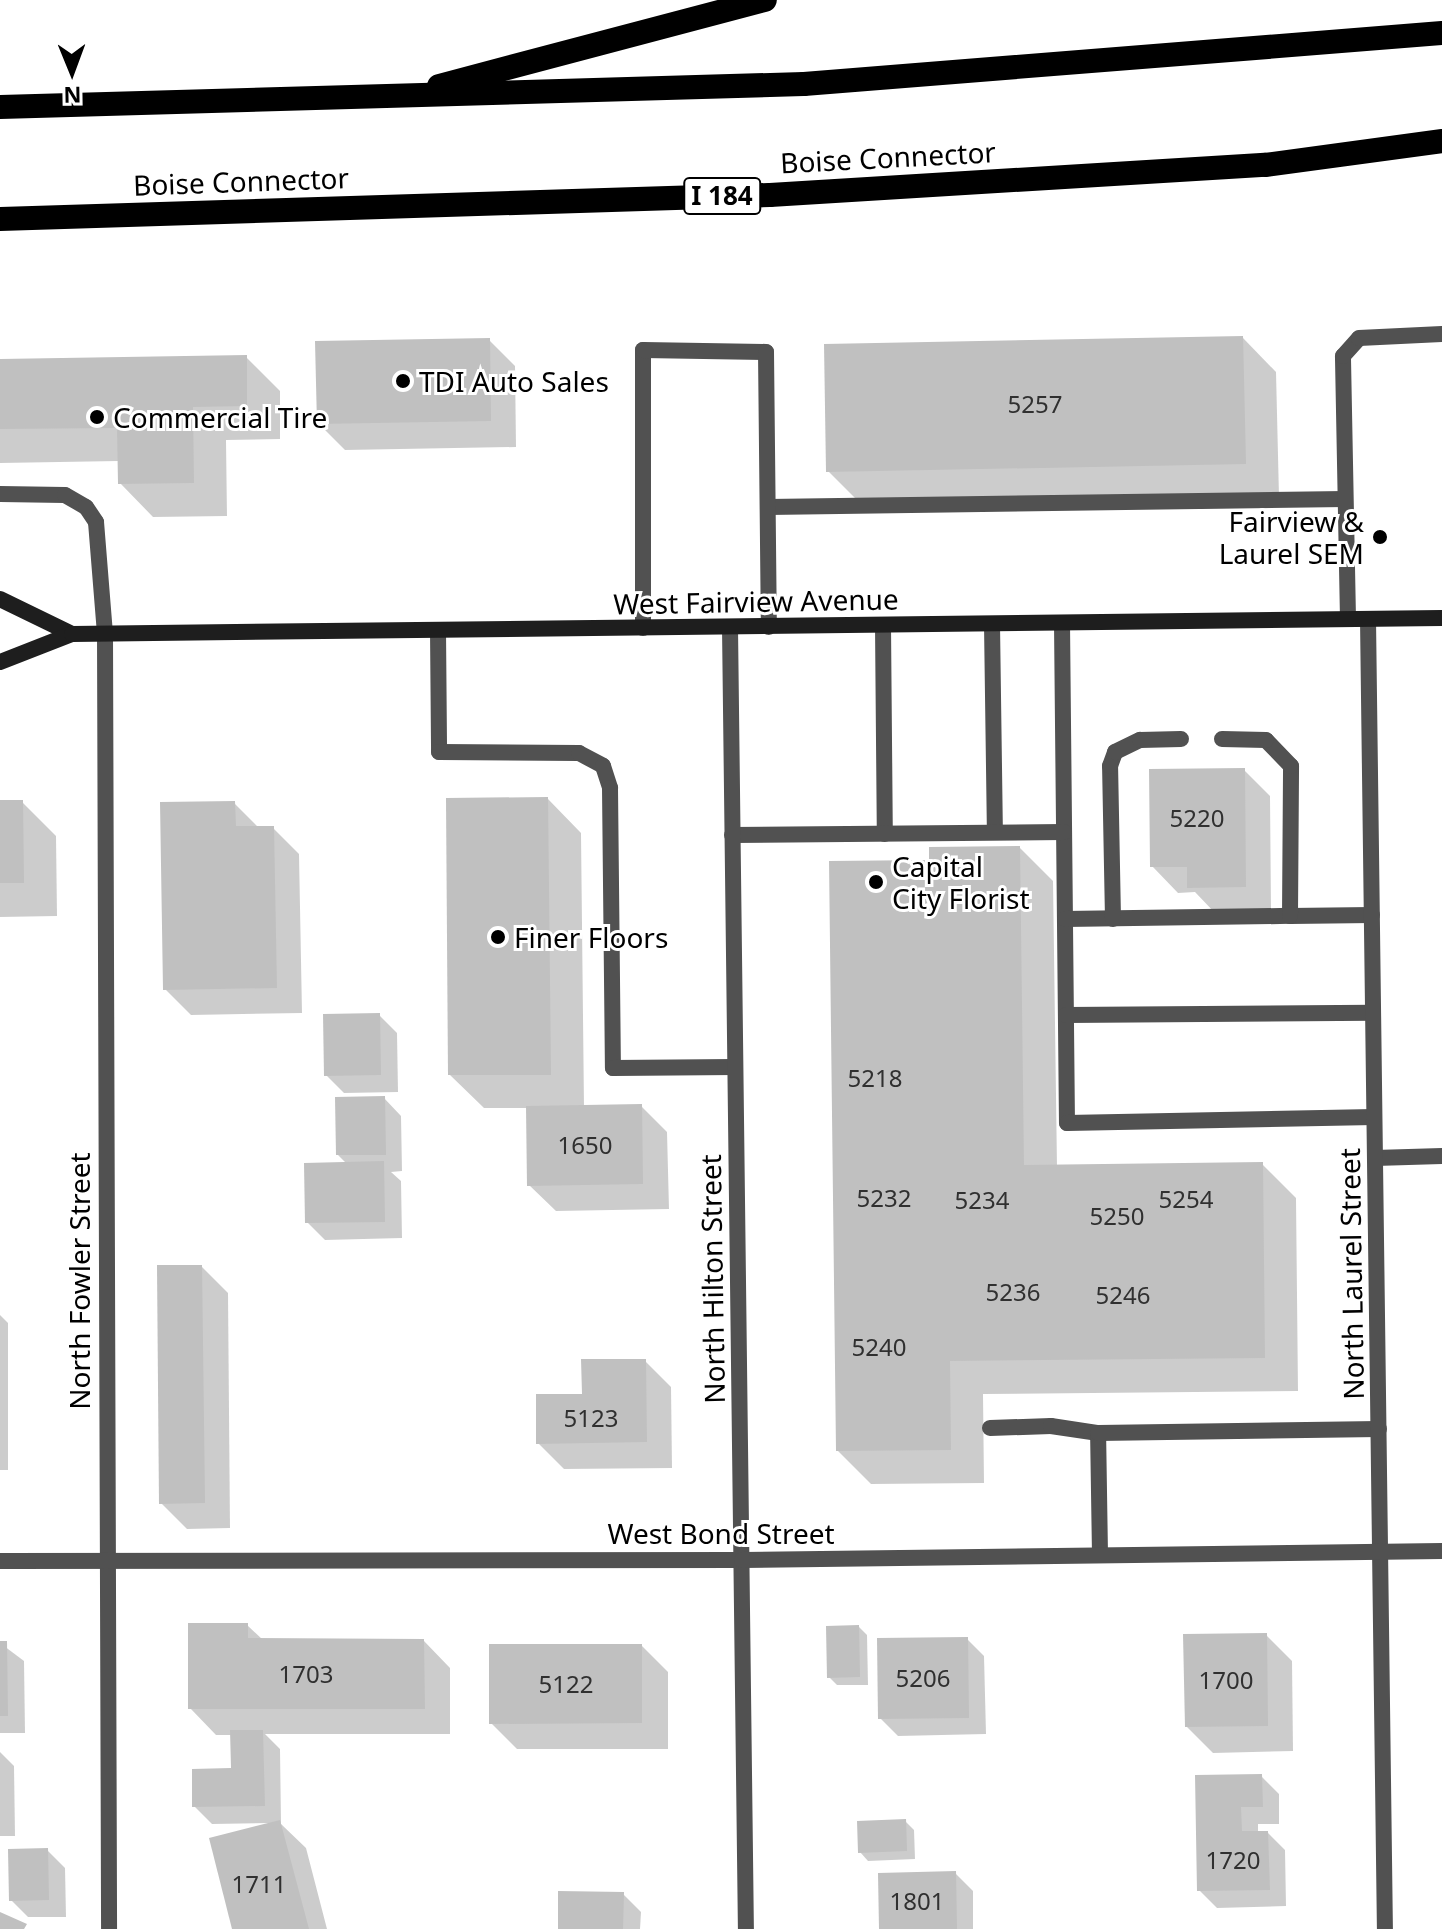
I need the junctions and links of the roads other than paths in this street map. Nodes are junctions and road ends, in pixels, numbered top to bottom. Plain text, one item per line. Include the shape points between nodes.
1 (765, 0) edge
2 (1442, 33) edge
3 (396, 97) junction
4 (0, 107) edge
5 (1442, 141) edge
6 (0, 219) edge
7 (1442, 334) edge
8 (0, 494) edge
9 (1345, 499) junction
10 (768, 507) junction
11 (0, 599) edge
12 (1442, 618) edge
13 (1348, 619) junction
14 (1368, 619) junction
15 (1062, 623) junction
16 (992, 624) junction
17 (883, 625) junction
18 (730, 627) junction
19 (769, 627) junction
20 (643, 628) junction
21 (438, 630) junction
22 (72, 634) junction
23 (105, 634) junction
24 (0, 662) edge
25 (1181, 739) dead end
26 (1222, 739) dead end
27 (995, 832) junction
28 (1064, 832) junction
29 (885, 834) junction
30 (732, 835) junction
31 (1372, 915) junction
32 (1290, 916) junction
33 (1065, 919) junction
34 (1113, 919) junction
35 (1373, 1013) junction
36 (1066, 1015) junction
37 (735, 1067) junction
38 (1374, 1117) junction
39 (1442, 1156) edge
40 (1375, 1158) junction
41 (990, 1428) dead end
42 (1379, 1429) junction
43 (1098, 1433) junction
44 (1381, 1551) junction
45 (1442, 1551) edge
46 (1100, 1555) junction
47 (742, 1560) junction
48 (0, 1561) edge
49 (105, 1561) junction
50 (109, 1929) edge
51 (746, 1929) edge
52 (1385, 1929) edge

1 - 3 highway
2 - 3 highway via 804,84
3 - 4 highway
5 - 6 highway, Boise Connector / I 184 via 1265,165 770,195
7 - 9 street via 1359,338 1343,356
8 - 23 street, North Fowler Street via 65,495 86,507 96,522
9 - 10 street
9 - 13 street
10 - 19 street
10 - 20 street via 766,352 643,350
11 - 22 main road, West Fairview Avenue
12 - 14 main road, West Fairview Avenue
13 - 14 main road, West Fairview Avenue
13 - 15 main road, West Fairview Avenue
14 - 31 street, North Laurel Street
15 - 16 main road, West Fairview Avenue
15 - 28 street
16 - 17 main road, West Fairview Avenue
16 - 27 street
17 - 19 main road, West Fairview Avenue
17 - 29 street
18 - 19 main road, West Fairview Avenue
18 - 20 main road, West Fairview Avenue
18 - 30 street, North Hilton Street
20 - 21 main road, West Fairview Avenue
21 - 23 main road, West Fairview Avenue
21 - 37 street via 439,752 579,753 603,766 610,788 613,1068
22 - 23 main road, West Fairview Avenue
22 - 24 main road, West Fairview Avenue
23 - 49 street, North Fowler Street
25 - 34 street via 1140,740 1115,752 1110,766
26 - 32 street via 1266,740 1291,766
27 - 28 street
27 - 29 street
28 - 33 street
29 - 30 street
30 - 37 street, North Hilton Street
31 - 32 street
31 - 35 street, North Laurel Street
32 - 34 street
33 - 34 street
33 - 36 street
35 - 36 street
35 - 38 street, North Laurel Street
36 - 38 street via 1067,1123
37 - 47 street, North Hilton Street
38 - 40 street, North Laurel Street
39 - 40 street
40 - 42 street, North Laurel Street
41 - 43 street via 1051,1426
42 - 43 street
42 - 44 street, North Laurel Street
43 - 46 street
44 - 45 street, West Bond Street
44 - 46 street, West Bond Street
44 - 52 street, North Laurel Street
46 - 47 street, West Bond Street
47 - 49 street, West Bond Street
47 - 51 street, North Hilton Street
48 - 49 street, West Bond Street
49 - 50 street, North Fowler Street

